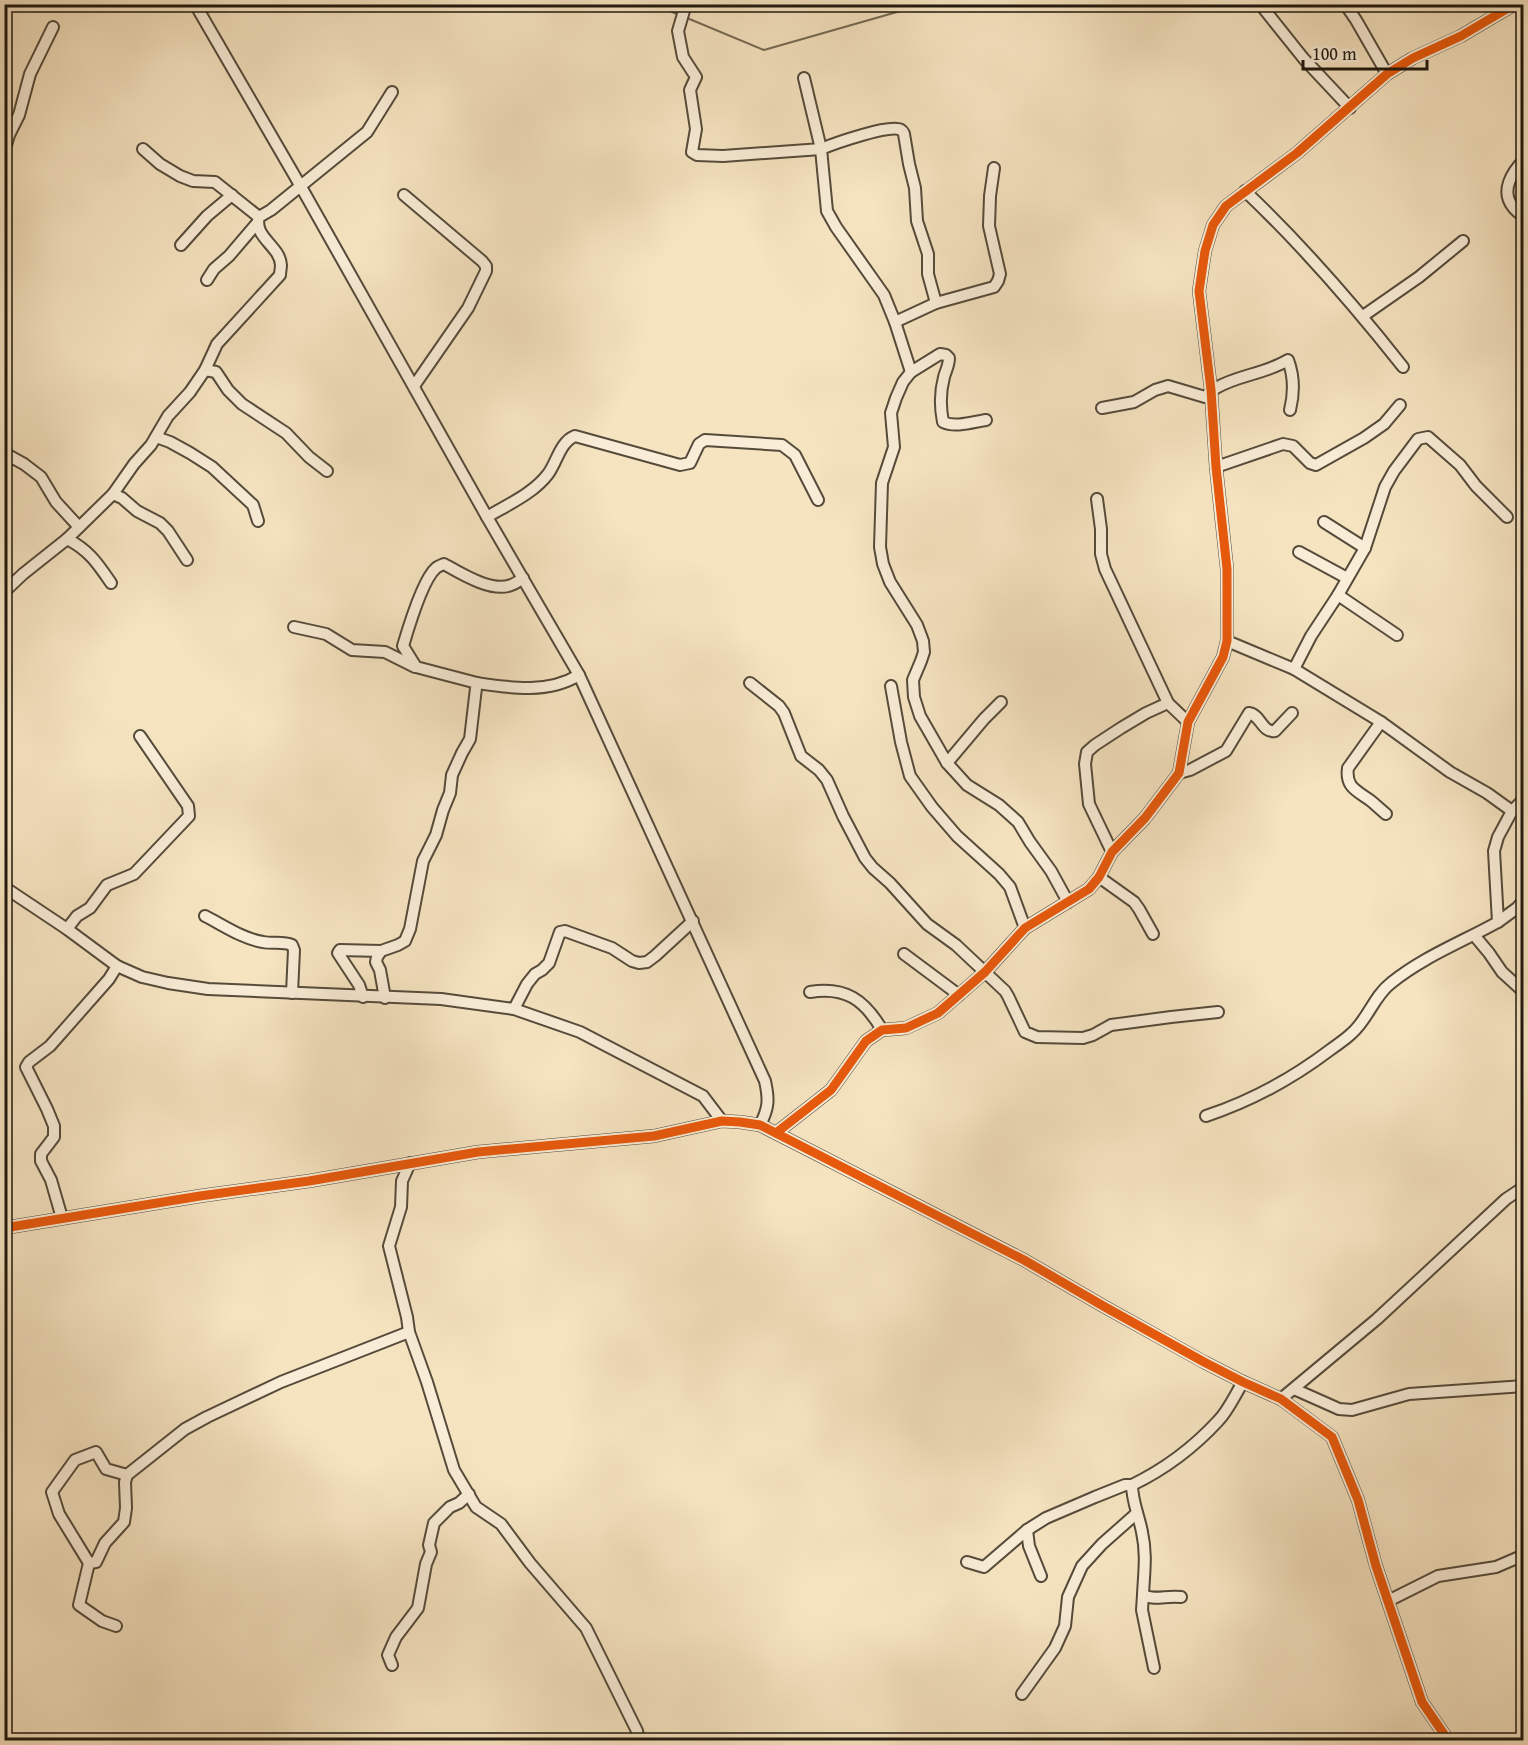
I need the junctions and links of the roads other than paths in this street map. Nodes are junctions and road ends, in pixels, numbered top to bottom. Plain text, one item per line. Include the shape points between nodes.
1 (195, 4) edge
2 (1260, 4) edge
3 (1345, 4) edge
4 (1515, 4) edge
5 (684, 12) edge
6 (53, 27) dead end
7 (1387, 74) junction
8 (804, 78) dead end
9 (392, 93) dead end
10 (1350, 108) junction
11 (143, 148) dead end
12 (821, 148) junction
13 (4, 152) edge
14 (1524, 160) edge
15 (994, 168) dead end
16 (300, 185) junction
17 (1245, 191) junction
18 (232, 195) junction
19 (404, 195) dead end
20 (1523, 215) edge
21 (258, 219) junction
22 (1463, 241) dead end
23 (181, 245) dead end
24 (207, 280) dead end
25 (936, 303) junction
26 (1362, 316) junction
27 (895, 322) junction
28 (1403, 367) dead end
29 (205, 370) junction
30 (910, 372) junction
31 (414, 386) junction
32 (1212, 392) junction
33 (1400, 405) dead end
34 (1101, 408) dead end
35 (1290, 410) dead end
36 (986, 420) dead end
37 (156, 437) junction
38 (4, 453) edge
39 (1216, 467) junction
40 (327, 471) dead end
41 (112, 494) junction
42 (1097, 499) dead end
43 (818, 500) dead end
44 (487, 517) junction
45 (1507, 517) dead end
46 (258, 521) dead end
47 (1324, 522) dead end
48 (79, 527) junction
49 (67, 539) junction
50 (1365, 548) junction
51 (1299, 552) dead end
52 (187, 560) dead end
53 (523, 578) junction
54 (1347, 579) junction
55 (111, 583) dead end
56 (4, 592) edge
57 (1338, 595) junction
58 (294, 627) dead end
59 (1397, 635) dead end
60 (1227, 641) junction
61 (416, 667) junction
62 (1294, 669) junction
63 (579, 675) junction
64 (477, 683) junction
65 (750, 683) dead end
66 (891, 686) dead end
67 (1001, 702) dead end
68 (1168, 703) junction
69 (1292, 712) dead end
70 (1188, 722) junction
71 (1381, 722) junction
72 (140, 736) dead end
73 (947, 762) junction
74 (1179, 773) junction
75 (1524, 799) edge
76 (1512, 811) junction
77 (1386, 814) dead end
78 (1112, 852) junction
79 (1099, 877) junction
80 (4, 887) edge
81 (1524, 900) edge
82 (1068, 902) junction
83 (205, 916) dead end
84 (693, 921) junction
85 (1498, 922) junction
86 (1025, 928) junction
87 (68, 929) junction
88 (1153, 934) dead end
89 (1474, 935) junction
90 (381, 951) junction
91 (904, 954) dead end
92 (117, 966) junction
93 (985, 972) junction
94 (810, 992) dead end
95 (1524, 992) edge
96 (292, 993) junction
97 (959, 995) junction
98 (363, 997) junction
99 (386, 998) junction
100 (514, 1009) junction
101 (1218, 1012) dead end
102 (882, 1030) junction
103 (1206, 1116) dead end
104 (722, 1122) junction
105 (760, 1125) junction
106 (776, 1133) junction
107 (410, 1163) junction
108 (1524, 1187) edge
109 (62, 1218) junction
110 (4, 1228) edge
111 (409, 1332) junction
112 (1243, 1382) junction
113 (1524, 1386) edge
114 (1294, 1389) junction
115 (1281, 1400) junction
116 (127, 1475) junction
117 (1132, 1485) junction
118 (469, 1494) junction
119 (1137, 1513) junction
120 (1027, 1530) junction
121 (1524, 1555) edge
122 (967, 1562) dead end
123 (89, 1563) junction
124 (1041, 1576) dead end
125 (1143, 1595) junction
126 (1181, 1597) dead end
127 (1388, 1601) junction
128 (116, 1626) dead end
129 (392, 1665) dead end
130 (1154, 1668) dead end
131 (1022, 1694) dead end
132 (639, 1740) edge
133 (1448, 1740) edge

1 - 16 street
2 - 10 street via 1304,60
3 - 7 street
4 - 7 street
5 - 12 street via 678,32 683,57 696,77 690,90 696,129 692,152 723,156
6 - 13 street via 30,74
7 - 10 street
8 - 12 street
9 - 16 street via 367,132
10 - 17 street
11 - 18 street via 180,176 215,182
12 - 25 street via 880,131 902,130
12 - 27 street via 827,211 884,295
14 - 20 street via 1512,172 1506,192 1511,206
15 - 25 street via 989,226 1000,274 998,281 994,287
16 - 21 street
16 - 31 street
17 - 26 street via 1280,224
17 - 32 street via 1226,206 1213,225 1205,251 1199,291
18 - 21 street
18 - 23 street
19 - 31 street via 486,266 468,308
21 - 24 street
21 - 29 street via 261,232 281,263 280,275 217,344
22 - 26 street
25 - 27 street
26 - 28 street
27 - 30 street
29 - 37 street
29 - 40 street via 216,372 242,404 286,433
30 - 36 street via 940,354 946,355 950,358 940,406 943,422 956,425
30 - 73 street via 891,413 894,447 882,483 880,547 890,582 923,641 924,652 913,680 914,697 920,716
31 - 44 street
32 - 34 street via 1205,397 1168,386 1134,402
32 - 35 street via 1288,360 1293,394
32 - 39 street
33 - 39 street via 1384,424 1316,465 1293,446 1283,444
37 - 41 street
37 - 46 street via 212,467 253,505
38 - 48 street via 41,477 56,502
39 - 60 street via 1227,569
41 - 48 street
41 - 52 street via 160,523
42 - 68 street via 1105,569
43 - 44 street via 795,454 778,443 705,440 690,463 680,465 575,436 532,489
44 - 53 street
45 - 50 street via 1460,465 1428,437 1423,437 1385,487
47 - 50 street
48 - 49 street
49 - 55 street via 95,560
49 - 56 street
50 - 54 street
51 - 54 street
53 - 61 street via 510,586 498,586 482,583 444,564 436,568 425,584 403,646
53 - 63 street
54 - 57 street
57 - 59 street
57 - 62 street
58 - 61 street via 326,634 352,650 385,652
60 - 62 street
60 - 70 street via 1223,657
61 - 64 street
62 - 71 street
63 - 64 street via 553,686 521,689
63 - 84 street
64 - 90 street via 470,739 452,775 436,835 423,861 410,929 405,941
65 - 93 street via 784,713 801,756 827,780 873,868 927,924
66 - 86 street via 910,776 957,836 1010,887
67 - 73 street
68 - 70 street
68 - 78 street via 1087,752 1089,804
69 - 74 street via 1272,732 1255,714 1249,713 1226,751
70 - 74 street
71 - 76 street
71 - 77 street via 1348,768 1347,777 1356,791
72 - 87 street via 188,806 189,816 134,874 107,885
73 - 82 street via 967,785 1018,822
74 - 78 street via 1145,818
75 - 76 street
76 - 85 street via 1494,851
78 - 79 street
79 - 82 street via 1089,889
79 - 88 street via 1134,902
80 - 87 street
81 - 85 street
82 - 86 street
83 - 96 street via 262,942 292,945
84 - 100 street via 655,956 639,963 612,948 560,932 549,963 531,979
84 - 105 street via 765,1081 769,1098
85 - 89 street
86 - 93 street
87 - 92 street
89 - 95 street via 1502,972
89 - 103 street via 1440,951 1389,984 1353,1033 1306,1068 1230,1108
90 - 98 street via 338,953
90 - 99 street via 376,962
91 - 97 street
92 - 96 street via 142,977 178,985
92 - 109 street via 50,1046 26,1067 54,1126 54,1137 41,1154 41,1161
93 - 97 street
93 - 101 street via 1008,996 1024,1032 1037,1037 1083,1038 1111,1025
94 - 102 street via 827,989 849,995 864,1005
96 - 98 street
97 - 102 street via 938,1013 906,1028
98 - 99 street
99 - 100 street via 441,999
100 - 104 street via 580,1032 704,1096
102 - 106 street via 866,1041 831,1090
104 - 105 street
104 - 107 street via 654,1136 478,1152
105 - 106 street
106 - 112 street via 1024,1260
107 - 109 street
107 - 111 street via 402,1181 400,1207 389,1246
108 - 114 street
109 - 110 street
111 - 116 street via 281,1382 207,1417 185,1429
111 - 118 street via 454,1470
112 - 115 street
112 - 117 street via 1219,1420 1186,1450
113 - 114 street via 1409,1394 1352,1410 1339,1409
114 - 115 street
115 - 127 street via 1332,1437 1358,1500
116 - 123 street via 124,1522 96,1562
116 - 123 street via 106,1469 96,1452 75,1460 52,1492 59,1514
117 - 119 street
117 - 120 street via 1095,1497
118 - 129 street via 434,1523 419,1604 388,1655
118 - 132 street via 476,1507 501,1524 586,1628
119 - 125 street via 1146,1559
119 - 131 street via 1082,1566 1068,1597 1065,1626 1055,1648
120 - 122 street via 984,1567
120 - 124 street
121 - 127 street via 1496,1567 1438,1575
123 - 128 street via 79,1605
125 - 126 street via 1154,1599
125 - 130 street via 1142,1610
127 - 133 street via 1422,1702

